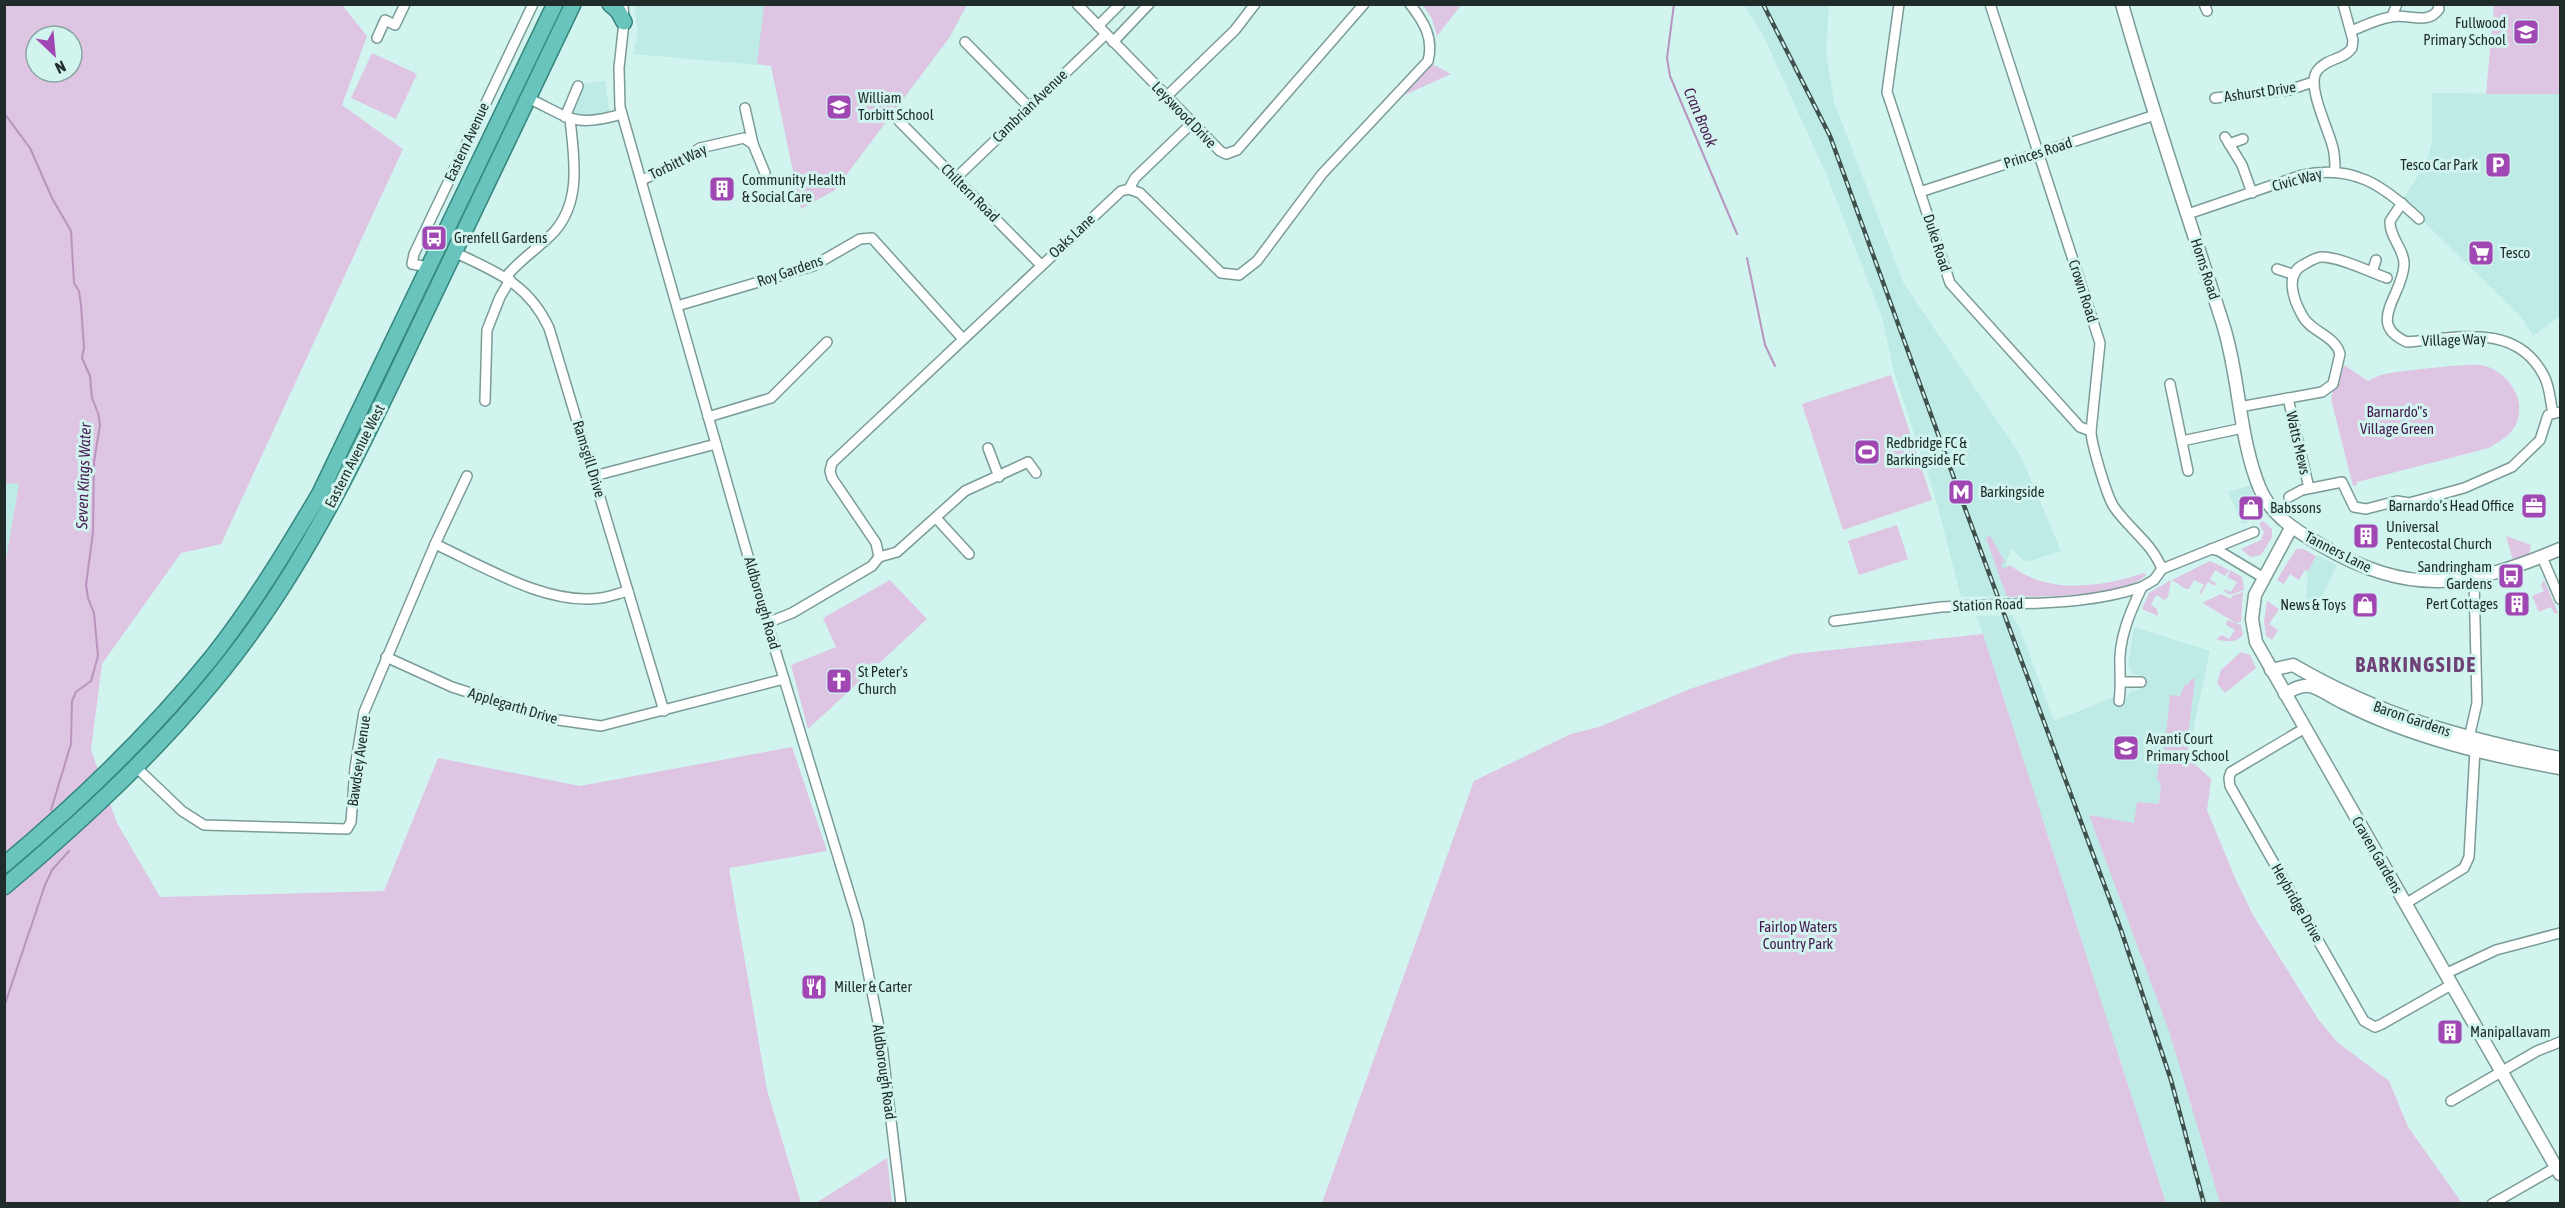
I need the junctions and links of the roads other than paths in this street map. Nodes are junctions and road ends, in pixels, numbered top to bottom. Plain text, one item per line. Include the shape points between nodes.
1 (405, 4) edge
2 (533, 4) edge
3 (555, 4) edge
4 (610, 4) edge
5 (623, 4) edge
6 (1077, 4) edge
7 (1120, 4) edge
8 (1149, 4) edge
9 (1255, 4) edge
10 (1364, 4) edge
11 (1410, 4) edge
12 (1899, 4) edge
13 (1990, 4) edge
14 (2122, 4) edge
15 (2343, 4) edge
16 (2397, 4) edge
17 (2438, 4) edge
18 (574, 5) edge
19 (2392, 16) junction
20 (624, 22) junction
21 (1098, 26) junction
22 (2350, 30) junction
23 (1106, 34) junction
24 (377, 38) dead end
25 (965, 42) dead end
26 (1113, 42) junction
27 (2313, 82) junction
28 (578, 86) dead end
29 (1167, 96) junction
30 (528, 98) junction
31 (2215, 98) dead end
32 (1029, 107) junction
33 (745, 108) dead end
34 (622, 114) junction
35 (2155, 115) junction
36 (568, 118) junction
37 (900, 121) dead end
38 (1192, 123) junction
39 (2243, 139) dead end
40 (753, 144) junction
41 (2038, 153) junction
42 (2334, 171) junction
43 (765, 173) dead end
44 (955, 178) junction
45 (642, 180) junction
46 (1129, 189) junction
47 (1920, 192) junction
48 (2252, 193) junction
49 (2403, 203) junction
50 (2188, 214) junction
51 (2419, 219) dead end
52 (454, 252) junction
53 (2376, 260) dead end
54 (1041, 265) junction
55 (428, 267) junction
56 (2277, 270) dead end
57 (2372, 272) junction
58 (2292, 274) junction
59 (508, 278) junction
60 (2388, 278) dead end
61 (677, 306) junction
62 (963, 339) junction
63 (828, 342) dead end
64 (2170, 384) dead end
65 (2288, 398) junction
66 (485, 401) dead end
67 (2239, 407) junction
68 (2557, 412) edge
69 (708, 417) junction
70 (2243, 428) junction
71 (2091, 431) junction
72 (2182, 441) junction
73 (716, 444) junction
74 (988, 448) dead end
75 (2188, 471) dead end
76 (1036, 473) dead end
77 (467, 476) dead end
78 (594, 476) junction
79 (999, 477) junction
80 (2309, 488) junction
81 (2289, 497) dead end
82 (937, 519) junction
83 (2291, 528) junction
84 (2254, 532) dead end
85 (435, 544) junction
86 (2211, 549) junction
87 (2560, 549) edge
88 (969, 554) dead end
89 (879, 557) junction
90 (2542, 557) junction
91 (2162, 569) junction
92 (2264, 578) junction
93 (2474, 579) junction
94 (2142, 587) junction
95 (628, 591) junction
96 (2560, 599) edge
97 (1834, 621) dead end
98 (767, 622) junction
99 (386, 657) junction
100 (2271, 670) junction
101 (784, 679) junction
102 (2312, 681) junction
103 (2122, 682) junction
104 (2141, 682) dead end
105 (2285, 694) junction
106 (2119, 701) dead end
107 (664, 711) junction
108 (2305, 728) junction
109 (2469, 738) junction
110 (2475, 750) junction
111 (2560, 758) edge
112 (136, 767) junction
113 (2560, 768) edge
114 (4, 865) edge
115 (4, 887) edge
116 (2405, 904) junction
117 (2560, 933) edge
118 (2448, 979) junction
119 (2560, 1042) edge
120 (2501, 1071) junction
121 (2451, 1101) dead end
122 (2559, 1169) edge
123 (901, 1203) edge
124 (2493, 1203) edge

1 - 24 street via 395,25 385,20
2 - 55 street, Eastern Avenue via 414,254 411,264
3 - 55 highway, Eastern Avenue West
4 - 20 highway
5 - 20 street, Aldborough Road
6 - 21 street, Leyswood Drive
7 - 21 street
8 - 26 street
9 - 29 street via 1235,30
10 - 38 street, Leyswood Drive via 1232,153 1220,151
11 - 46 street via 1422,18 1430,37 1428,61 1322,174 1277,237 1244,273 1233,276 1217,271 1146,198
12 - 47 street, Duke Road via 1887,92
13 - 41 street, Crown Road
14 - 35 street, Horns Road
15 - 22 street, Ashurst Drive
16 - 19 street
17 - 19 street via 2439,9 2427,18
18 - 30 highway, Eastern Avenue West
19 - 22 street
20 - 34 street, Aldborough Road via 619,68
21 - 23 street, Leyswood Drive
22 - 27 street, Ashurst Drive via 2352,48 2324,64
23 - 26 street, Leyswood Drive
23 - 32 street, Cambrian Avenue
25 - 32 street
26 - 29 street, Leyswood Drive
27 - 31 street, Ashurst Drive via 2289,90
27 - 42 street via 2333,146
28 - 36 street
29 - 38 street, Leyswood Drive
30 - 36 street
30 - 52 highway, Eastern Avenue West
32 - 44 street, Cambrian Avenue
33 - 40 street
34 - 36 street via 583,122
34 - 45 street, Aldborough Road
35 - 41 street, Princes Road
35 - 50 street, Horns Road
36 - 59 street via 575,188 571,202 555,230
37 - 44 street, Chiltern Road
38 - 46 street, Oaks Lane via 1135,178
39 - 48 street via 2227,140
40 - 43 street
40 - 45 street, Torbitt Way via 744,138 700,148
41 - 47 street, Princes Road
41 - 71 street, Crown Road via 2100,343
42 - 48 street, Civic Way via 2320,171
42 - 49 street, Civic Way via 2366,179
44 - 54 street, Chiltern Road
45 - 61 street, Aldborough Road
46 - 54 street, Oaks Lane via 1121,191
47 - 71 street, Duke Road via 1954,290 2080,427
48 - 50 street, Civic Way
49 - 51 street, Civic Way
49 - 68 street, Village Way via 2391,217 2390,226 2404,268 2387,317 2389,330 2407,342 2479,337 2498,338 2515,345 2530,355 2545,377
50 - 67 street, Horns Road via 2224,326
52 - 59 street, Ramsgill Drive
52 - 112 highway, Eastern Avenue West via 334,501 302,556 227,664
53 - 57 street
54 - 62 street, Oaks Lane
55 - 114 highway, Eastern Avenue West via 320,493 249,607 173,703 102,778
56 - 58 street
57 - 58 street via 2322,257 2299,266
57 - 60 street
58 - 65 street via 2302,315 2336,344 2340,358 2333,384 2327,390
59 - 66 street via 487,330
59 - 78 street, Ramsgill Drive via 532,299 549,328
61 - 62 street, Roy Gardens via 813,266 860,239 872,238
61 - 69 street, Aldborough Road
62 - 89 street, Oaks Lane via 832,463 832,478 876,543
63 - 69 street via 771,398
64 - 72 street
65 - 67 street
65 - 80 street, Watts Mews
67 - 70 street, Horns Road
68 - 80 street via 2548,415 2540,440 2519,463 2464,488 2409,503 2397,501 2366,509 2354,507 2342,482
69 - 73 street, Aldborough Road
70 - 72 street
70 - 83 street, Horns Road via 2261,491
71 - 91 street, Crown Road via 2111,503 2153,550
72 - 75 street
73 - 78 street
73 - 98 street, Aldborough Road
74 - 79 street
76 - 79 street via 1028,462
77 - 85 street, Bawdsey Avenue
78 - 95 street, Ramsgill Drive
79 - 82 street via 965,491
80 - 81 street
82 - 88 street
82 - 89 street via 897,552
83 - 92 street, Craven Gardens
83 - 93 street, Tanners Lane via 2332,552 2395,577 2427,581
84 - 86 street
85 - 95 street via 538,591 577,598 600,598
85 - 99 street, Bawdsey Avenue
86 - 91 street
86 - 92 street
87 - 90 street, Tanners Lane
89 - 98 street via 872,566 792,613
90 - 93 street, Tanners Lane
90 - 96 street
91 - 94 street via 2160,575
92 - 100 street, Craven Gardens via 2255,595 2252,619 2256,642
93 - 109 street via 2477,703
94 - 97 street, Station Road, bridge via 2064,603 1907,610
94 - 103 street via 2125,630
95 - 107 street, Ramsgill Drive
98 - 101 street, Aldborough Road
99 - 107 street, Applegarth Drive via 452,687 551,719 601,726
99 - 112 street, Bawdsey Avenue via 364,712 351,822 347,828 204,825 182,811
100 - 102 street, Baron Gardens via 2293,665
100 - 105 street, Craven Gardens
101 - 107 street, Applegarth Drive
101 - 123 street, Aldborough Road via 858,922 881,1037
102 - 105 street
102 - 109 street, Baron Gardens via 2389,713
102 - 110 street, Baron Gardens via 2354,708
103 - 104 street
103 - 106 street
105 - 108 street, Craven Gardens
108 - 116 street, Craven Gardens
108 - 118 street, Heybridge Drive via 2231,772 2230,786 2235,796 2364,1022 2375,1027 2382,1024
109 - 110 street
109 - 111 street, Baron Gardens
110 - 113 street, Baron Gardens
110 - 116 street via 2468,864
112 - 115 highway, Eastern Avenue West
116 - 118 street, Craven Gardens
117 - 118 street via 2496,950
118 - 120 street, Craven Gardens
119 - 120 street
120 - 121 street
120 - 122 street, Craven Gardens
122 - 124 street

